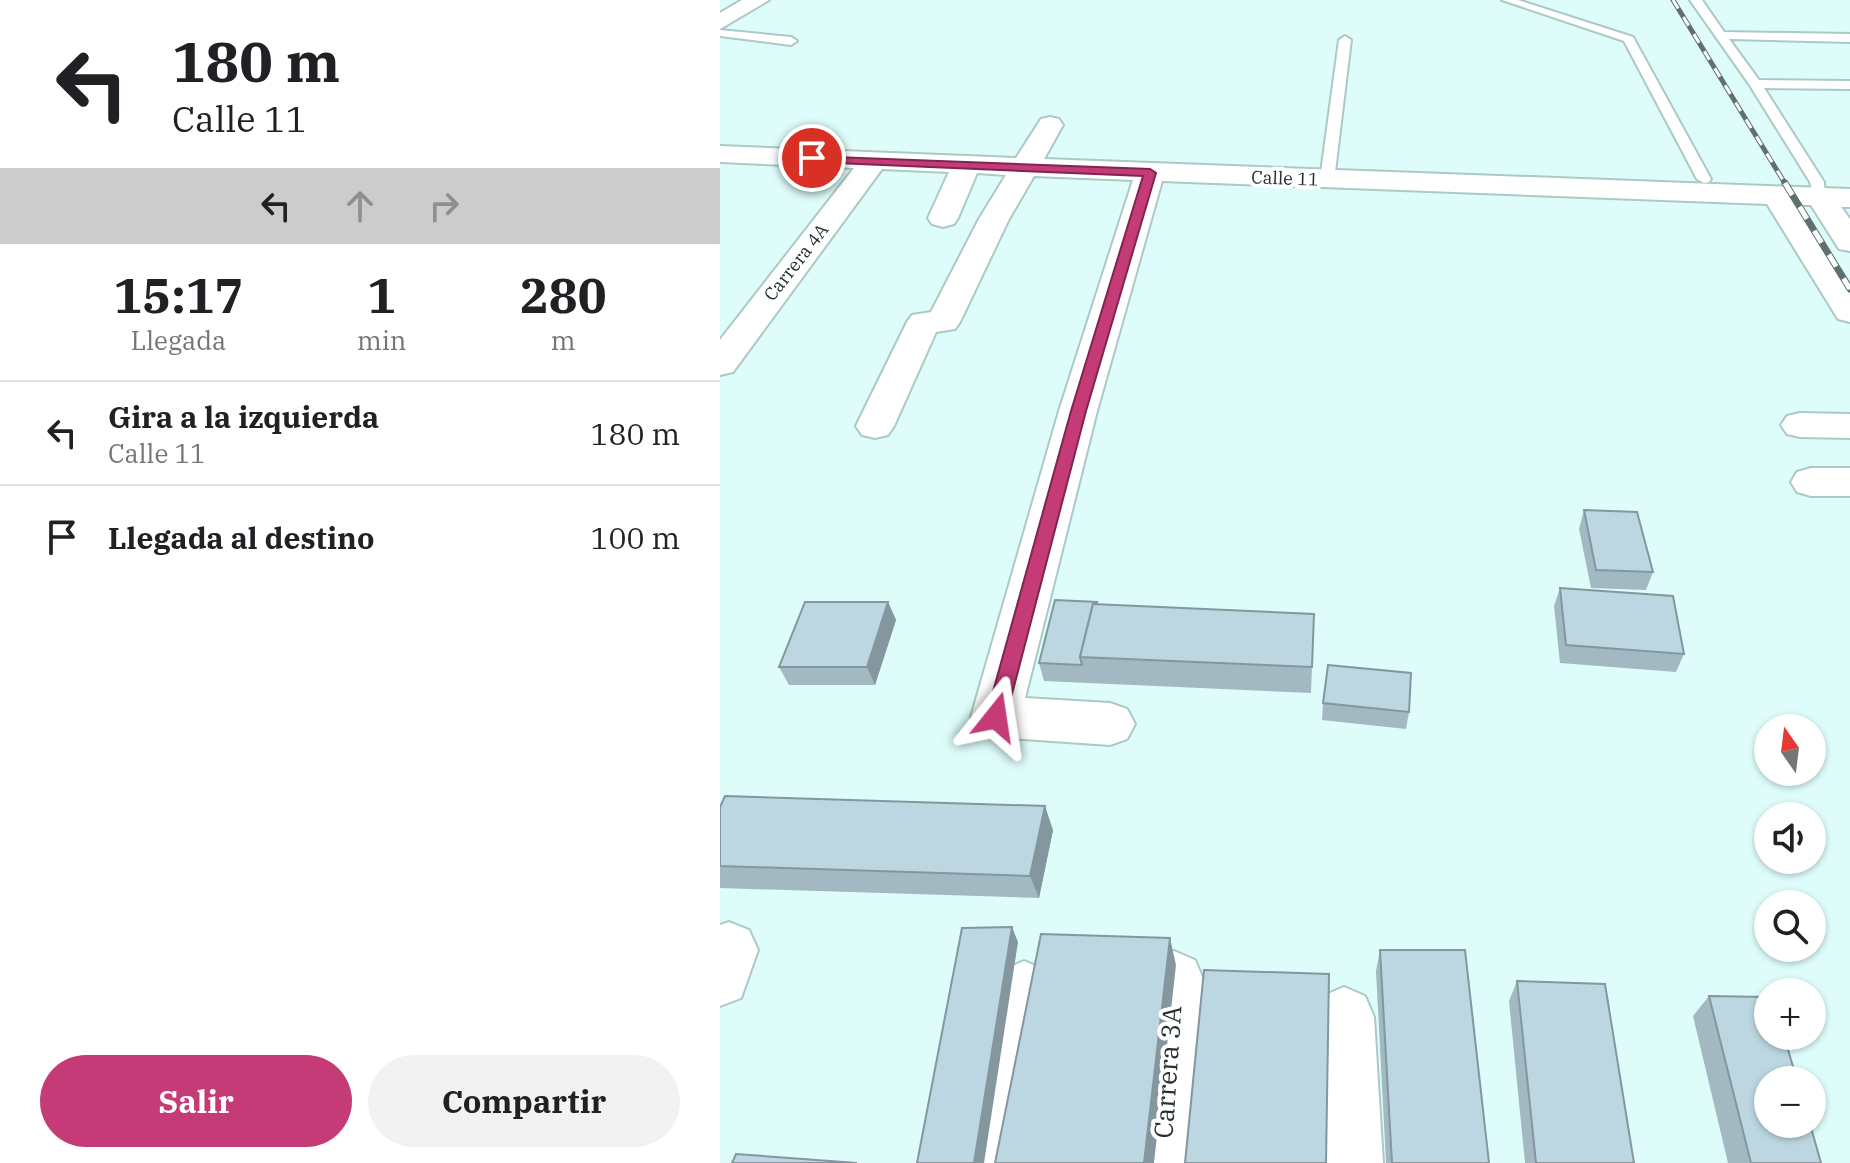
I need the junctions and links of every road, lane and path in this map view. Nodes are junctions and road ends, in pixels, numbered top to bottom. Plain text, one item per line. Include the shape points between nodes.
1 (1507, 0) edge
2 (1696, 0) edge
3 (720, 33) edge
4 (1722, 35) junction
5 (1850, 38) edge
6 (1345, 40) dead end
7 (791, 41) dead end
8 (1755, 84) junction
9 (1850, 85) edge
10 (1050, 125) dead end
11 (720, 154) edge
12 (874, 161) junction
13 (967, 165) junction
14 (1023, 167) junction
15 (1143, 172) junction
16 (1327, 180) junction
17 (1708, 186) junction
18 (1777, 197) junction
19 (1835, 198) edge
20 (943, 218) dead end
21 (1850, 242) edge
22 (1850, 312) edge
23 (720, 364) edge
24 (1061, 379) dead end
25 (1800, 425) dead end
26 (875, 426) dead end
27 (1850, 426) edge
28 (1110, 724) dead end
29 (1174, 981) dead end
30 (1024, 991) dead end
31 (1344, 1017) dead end
32 (999, 1163) edge
33 (1161, 1163) edge
34 (1350, 1163) edge

1 - 17 lane via 1629,39
2 - 4 lane
3 - 7 lane
4 - 5 lane
4 - 8 lane
6 - 16 lane
8 - 9 lane
8 - 19 lane via 1817,182
10 - 14 street
11 - 12 street, Calle 11
12 - 13 street, Calle 11
12 - 23 street, Carrera 4A
13 - 14 street, Calle 11
13 - 20 street
14 - 15 street, Calle 11
14 - 26 street via 943,322 924,322
15 - 16 street, Calle 11
15 - 24 street
15 - 28 street via 996,717
16 - 17 street, Calle 11
17 - 18 street, Calle 11
18 - 19 street, Calle 11
18 - 22 street
19 - 21 street
25 - 27 street
29 - 33 street, Carrera 3A
30 - 32 street
31 - 34 street

